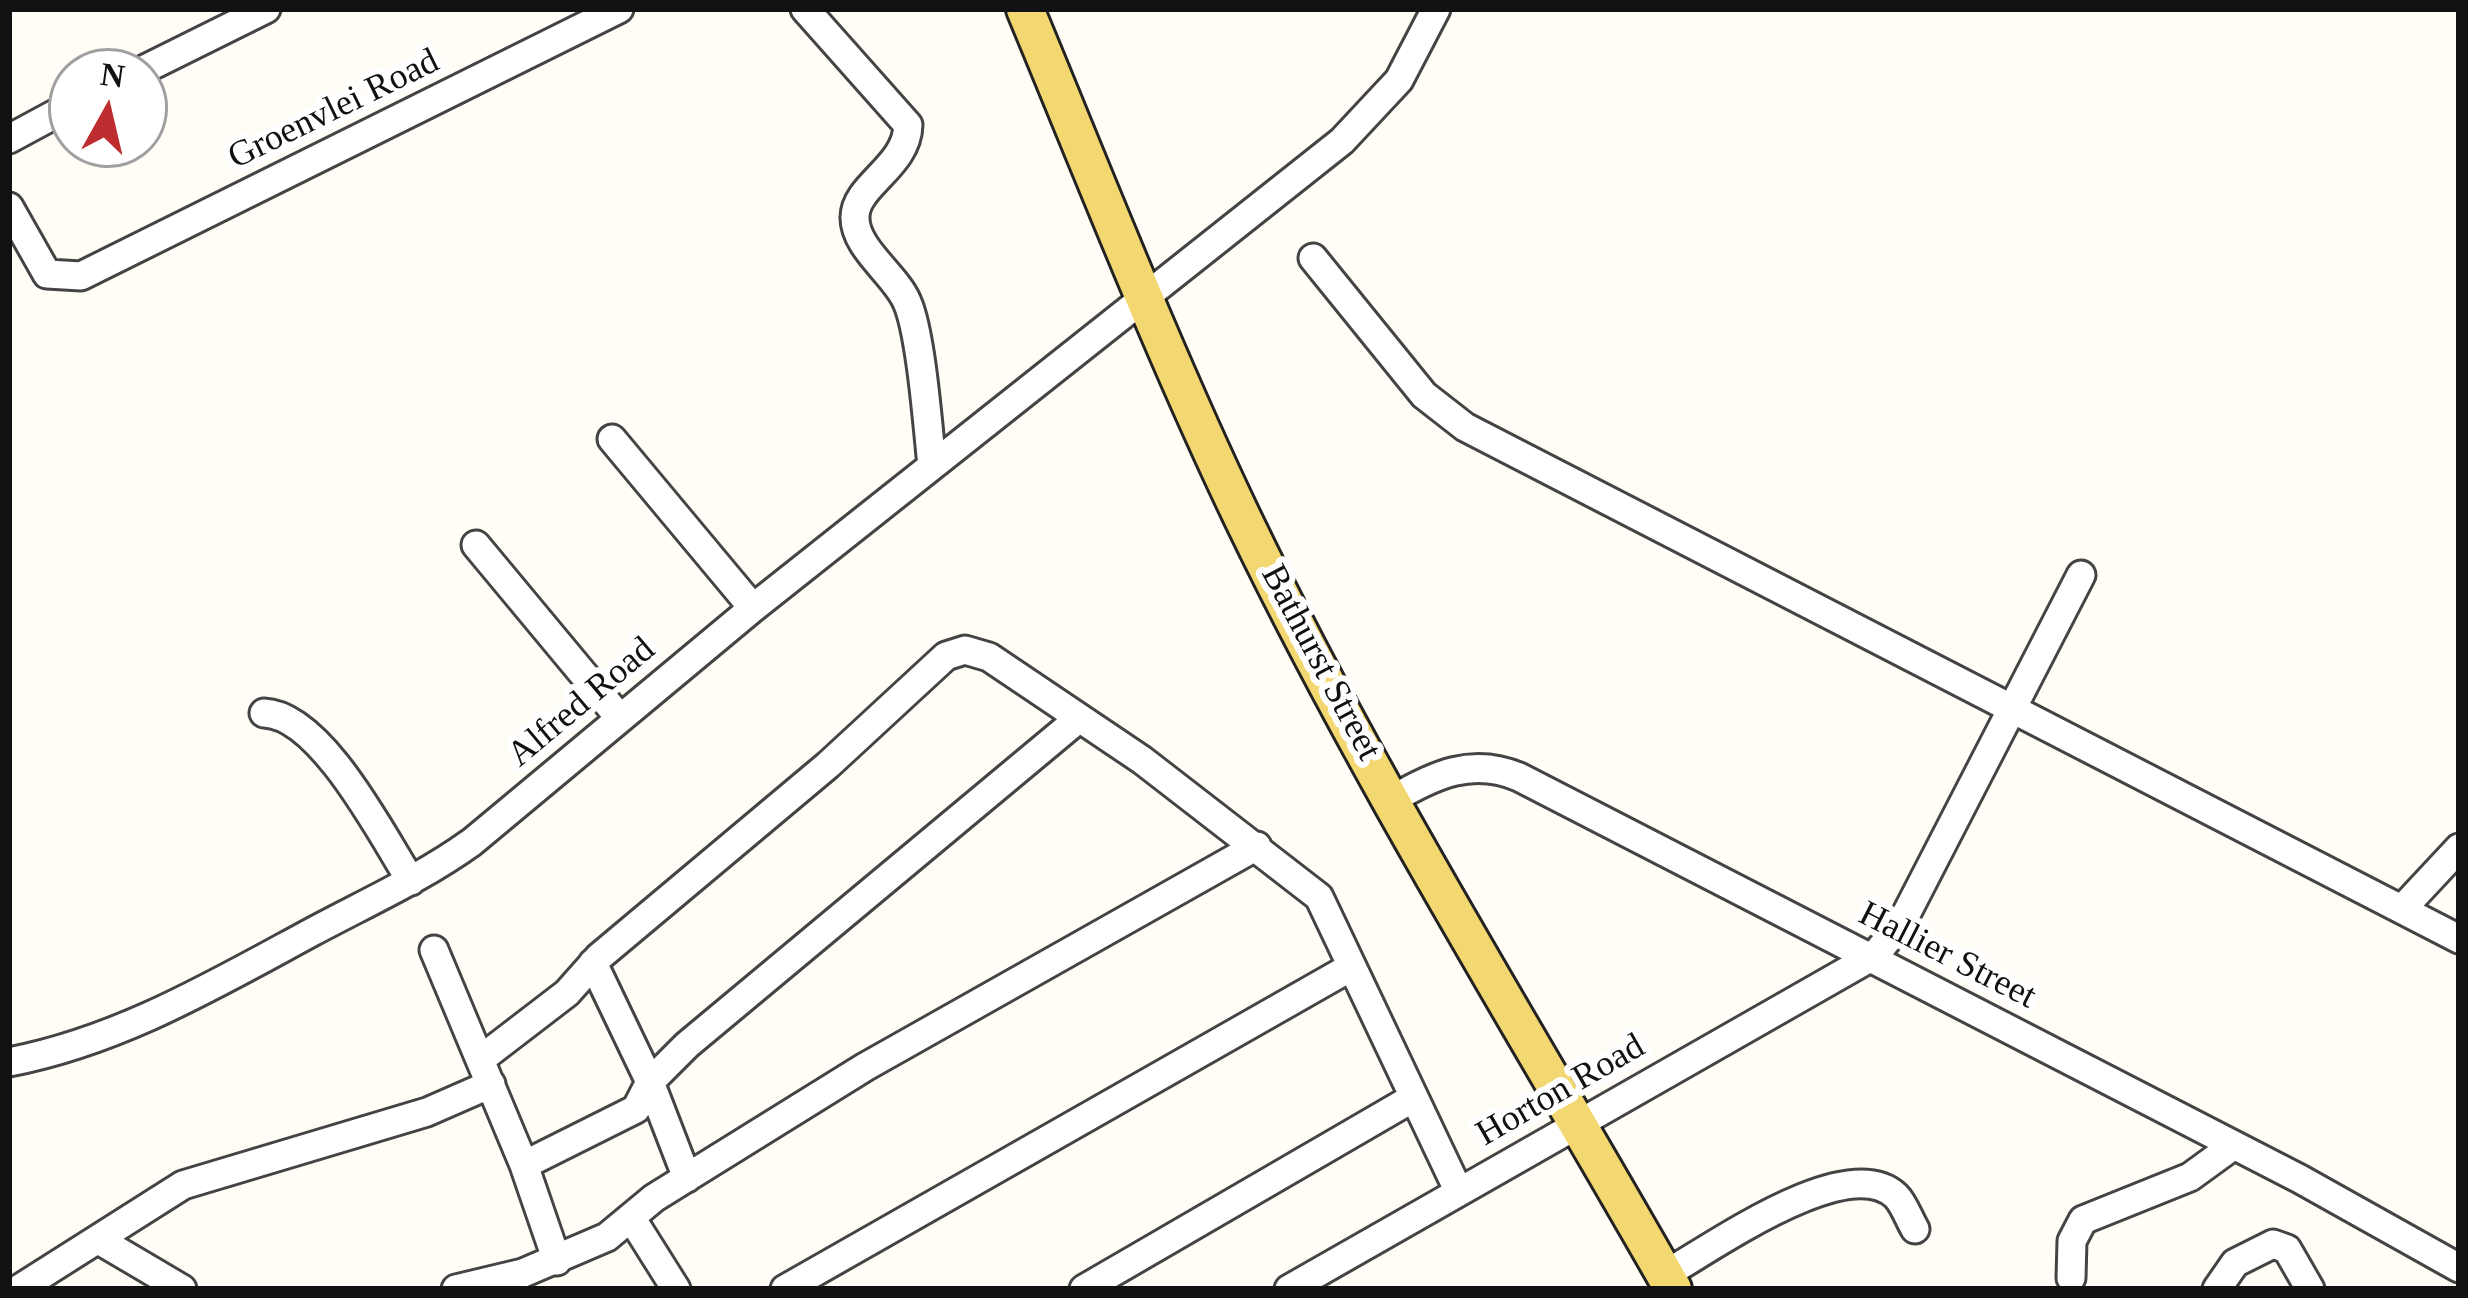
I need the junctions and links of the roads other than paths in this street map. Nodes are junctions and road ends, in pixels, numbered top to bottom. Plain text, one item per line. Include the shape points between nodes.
1 (266, 9) edge
2 (619, 9) edge
3 (805, 9) edge
4 (1025, 9) edge
5 (1436, 9) edge
6 (168, 58) edge
7 (48, 118) edge
8 (9, 139) edge
9 (9, 207) edge
10 (1313, 258) dead end
11 (1142, 299) junction
12 (612, 439) dead end
13 (932, 466) junction
14 (476, 545) dead end
15 (2081, 575) dead end
16 (753, 608) junction
17 (2014, 707) junction
18 (264, 713) dead end
19 (619, 717) junction
20 (1077, 720) junction
21 (1393, 799) junction
22 (1257, 846) junction
23 (2459, 848) edge
24 (411, 881) junction
25 (2403, 908) junction
26 (2459, 939) edge
27 (434, 950) dead end
28 (1871, 958) junction
29 (593, 963) junction
30 (1351, 967) junction
31 (9, 1062) edge
32 (486, 1072) junction
33 (650, 1082) junction
34 (1413, 1098) junction
35 (1578, 1122) junction
36 (2234, 1145) junction
37 (524, 1165) junction
38 (687, 1178) junction
39 (1459, 1192) junction
40 (632, 1219) junction
41 (1915, 1229) dead end
42 (99, 1240) junction
43 (557, 1261) junction
44 (2459, 1268) edge
45 (2071, 1278) dead end
46 (1668, 1282) edge
47 (19, 1289) edge
48 (182, 1289) edge
49 (456, 1289) edge
50 (676, 1289) edge
51 (785, 1289) edge
52 (1084, 1289) edge
53 (1289, 1289) edge
54 (2218, 1289) edge
55 (2310, 1289) edge

1 - 6 street
2 - 9 street, Groenvlei Road via 81,276 47,274
3 - 13 street via 908,125 904,149 854,216 912,314
4 - 11 main road, Bathurst Street
5 - 11 street, Alfred Road via 1399,80 1364,122
7 - 8 street
10 - 17 street via 1439,411
11 - 13 street, Alfred Road
11 - 21 main road, Bathurst Street via 1245,523
12 - 16 street
13 - 16 street, Alfred Road
14 - 19 street
15 - 17 street
16 - 19 street, Alfred Road
17 - 25 street
17 - 28 street via 1903,922
18 - 24 street via 297,722 346,780
19 - 24 street, Alfred Road via 509,813
20 - 22 street
20 - 29 street via 989,657 954,652
20 - 33 street
21 - 28 street, Hallier Street via 1442,773 1502,770
21 - 35 main road, Bathurst Street
22 - 30 street via 1319,898
22 - 38 street via 865,1067
23 - 25 street
24 - 31 street, Alfred Road via 159,1013
25 - 26 street
27 - 32 street
28 - 35 street, Horton Road
28 - 36 street, Hallier Street
29 - 32 street
29 - 33 street
30 - 34 street
30 - 51 street
32 - 37 street
32 - 42 street via 427,1112 199,1178
33 - 37 street via 636,1109
33 - 38 street
34 - 39 street
34 - 52 street
35 - 39 street, Horton Road
35 - 46 main road, Bathurst Street
36 - 44 street, Hallier Street
36 - 45 street via 2190,1178 2083,1220 2072,1241
37 - 43 street
38 - 40 street
39 - 53 street, Horton Road
40 - 43 street
40 - 50 street
41 - 46 street via 1886,1190 1826,1186
42 - 47 street
42 - 48 street
43 - 49 street
54 - 55 street via 2236,1263 2276,1244

